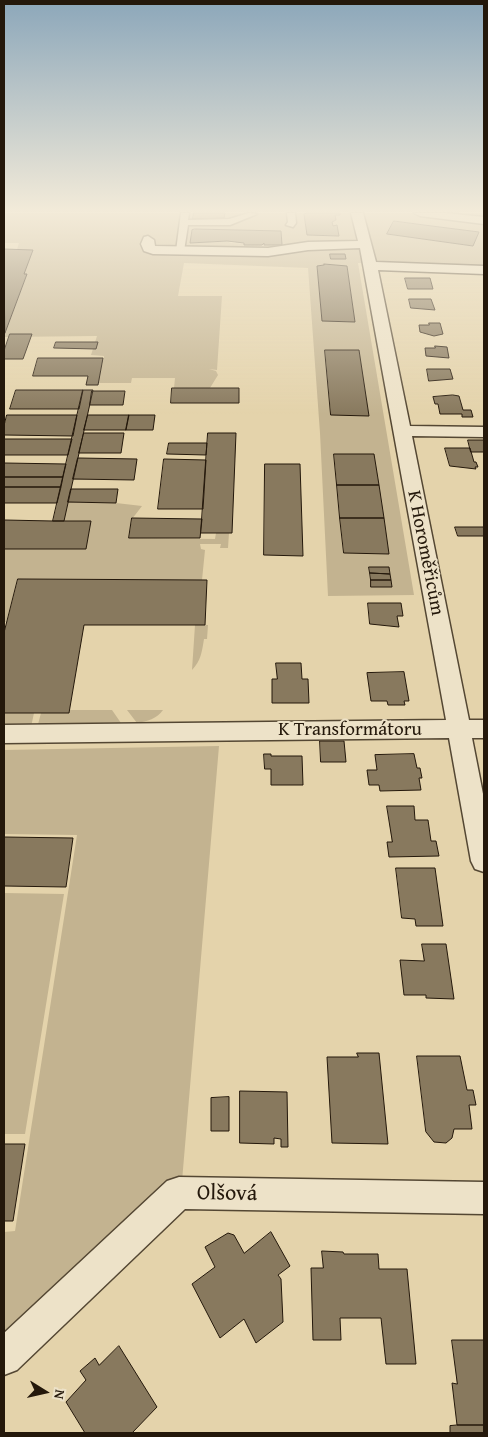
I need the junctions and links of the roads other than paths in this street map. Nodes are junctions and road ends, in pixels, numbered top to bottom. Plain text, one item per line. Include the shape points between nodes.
1 (374, 280) edge
2 (402, 431) junction
3 (484, 432) edge
4 (459, 729) junction
5 (484, 729) edge
6 (4, 734) edge
7 (484, 861) edge
8 (484, 1198) edge
9 (4, 1357) edge

1 - 2 street, K Horoměřicům
2 - 3 street
2 - 4 street, K Horoměřicům
4 - 5 street, K Transformátoru
4 - 6 street, K Transformátoru
4 - 7 street, K Horoměřicům
8 - 9 street, Olšová via 179,1193

